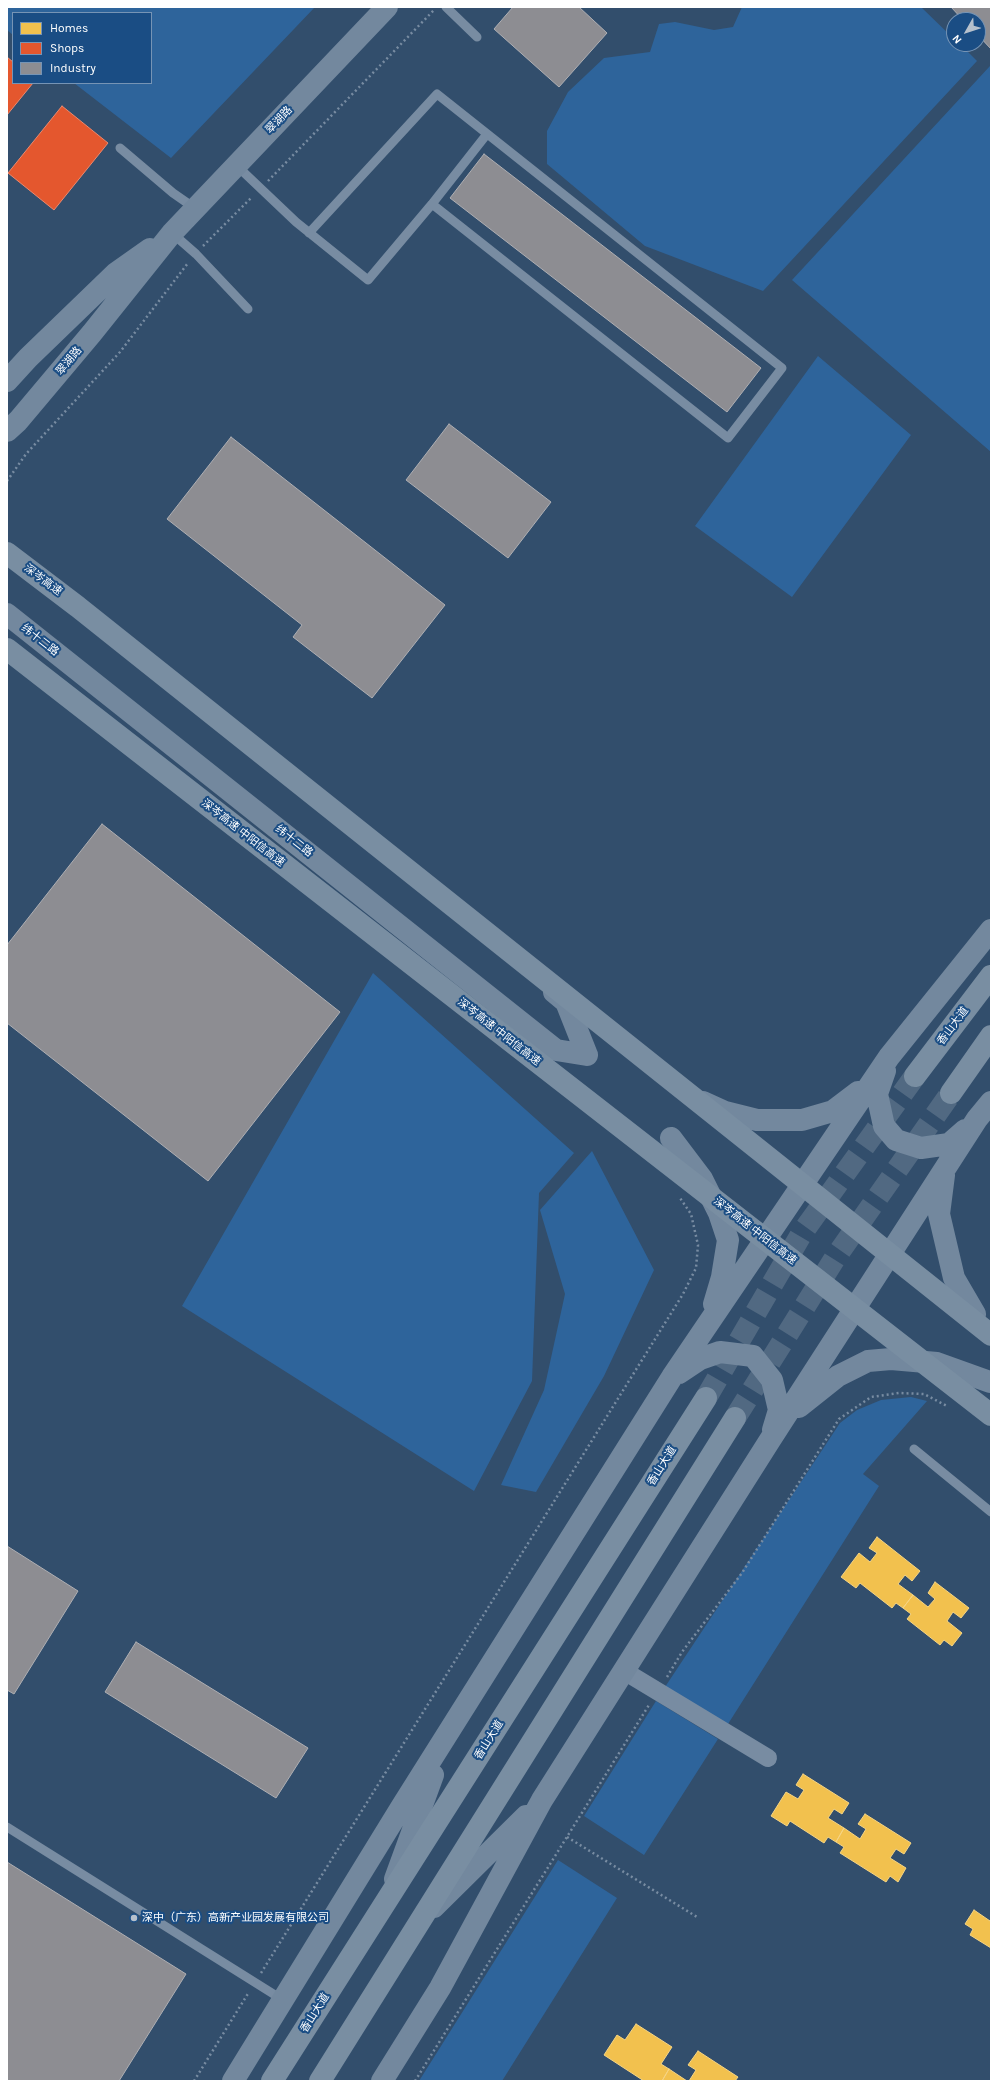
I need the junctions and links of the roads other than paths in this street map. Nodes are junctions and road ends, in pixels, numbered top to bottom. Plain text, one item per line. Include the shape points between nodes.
1 (387, 7) edge
2 (446, 7) edge
3 (477, 37) dead end
4 (487, 134) junction
5 (120, 148) dead end
6 (236, 165) junction
7 (432, 204) junction
8 (196, 209) junction
9 (172, 233) junction
10 (309, 233) junction
11 (248, 309) dead end
12 (7, 381) edge
13 (13, 426) edge
14 (7, 445) edge
15 (7, 543) edge
16 (7, 547) edge
17 (7, 553) edge
18 (13, 567) edge
19 (78, 607) junction
20 (8, 616) edge
21 (7, 649) edge
22 (991, 930) edge
23 (991, 976) edge
24 (991, 1036) edge
25 (889, 1057) junction
26 (915, 1076) tunnel mouth
27 (872, 1082) junction
28 (678, 1089) dead end
29 (951, 1093) tunnel mouth
30 (991, 1102) edge
31 (977, 1119) junction
32 (671, 1138) dead end
33 (944, 1169) junction
34 (975, 1314) dead end
35 (708, 1323) junction
36 (991, 1335) edge
37 (672, 1377) junction
38 (990, 1382) dead end
39 (706, 1398) tunnel mouth
40 (991, 1416) edge
41 (735, 1418) tunnel mouth
42 (783, 1420) junction
43 (770, 1440) junction
44 (914, 1449) dead end
45 (991, 1512) edge
46 (624, 1670) junction
47 (448, 1734) junction
48 (768, 1758) dead end
49 (542, 1800) junction
50 (7, 1827) edge
51 (388, 1898) junction
52 (420, 1921) junction
53 (283, 2000) junction
54 (233, 2081) edge
55 (272, 2081) edge
56 (320, 2081) edge
57 (382, 2081) edge

1 - 6 main road, 翠湖路
2 - 3 lane
4 - 7 lane
4 - 7 lane via 782,368 728,438
4 - 10 lane via 437,94
5 - 8 lane
6 - 8 main road, 翠湖路
6 - 10 lane
7 - 10 lane via 368,280
8 - 9 main road, 翠湖路
9 - 11 lane via 196,254
9 - 12 main road, 翠湖路 via 116,273
9 - 13 main road, 翠湖路
13 - 14 main road, 翠湖路
15 - 19 highway, bridge
16 - 18 main road
17 - 19 highway, 深岑高速, bridge
18 - 20 main road, 纬十二路 via 566,1002 587,1055 556,1050
19 - 36 highway, bridge
21 - 40 highway, 深岑高速 中阳信高速, bridge
22 - 25 main road
23 - 26 highway, 香山大道
24 - 29 highway
25 - 27 main road
25 - 31 main road via 877,1094 884,1126 896,1140 921,1148 949,1144
27 - 28 main road via 833,1111 802,1120 757,1120 725,1112
27 - 35 main road
30 - 31 main road
31 - 33 main road
32 - 35 main road via 702,1179 719,1213 728,1240 722,1277
33 - 34 main road via 939,1214 954,1278
33 - 42 main road
35 - 37 main road
37 - 43 main road via 700,1359 720,1352 753,1356 772,1380 779,1410
37 - 47 main road
38 - 42 main road via 937,1363 891,1359 868,1361 838,1376
39 - 51 highway, 香山大道
41 - 52 highway
42 - 43 main road
43 - 46 main road
44 - 45 lane
46 - 48 street
46 - 49 main road
47 - 51 main road
47 - 53 main road
49 - 52 main road
49 - 57 main road via 440,1988
50 - 53 lane
51 - 55 highway, 香山大道
52 - 56 highway
53 - 54 main road

